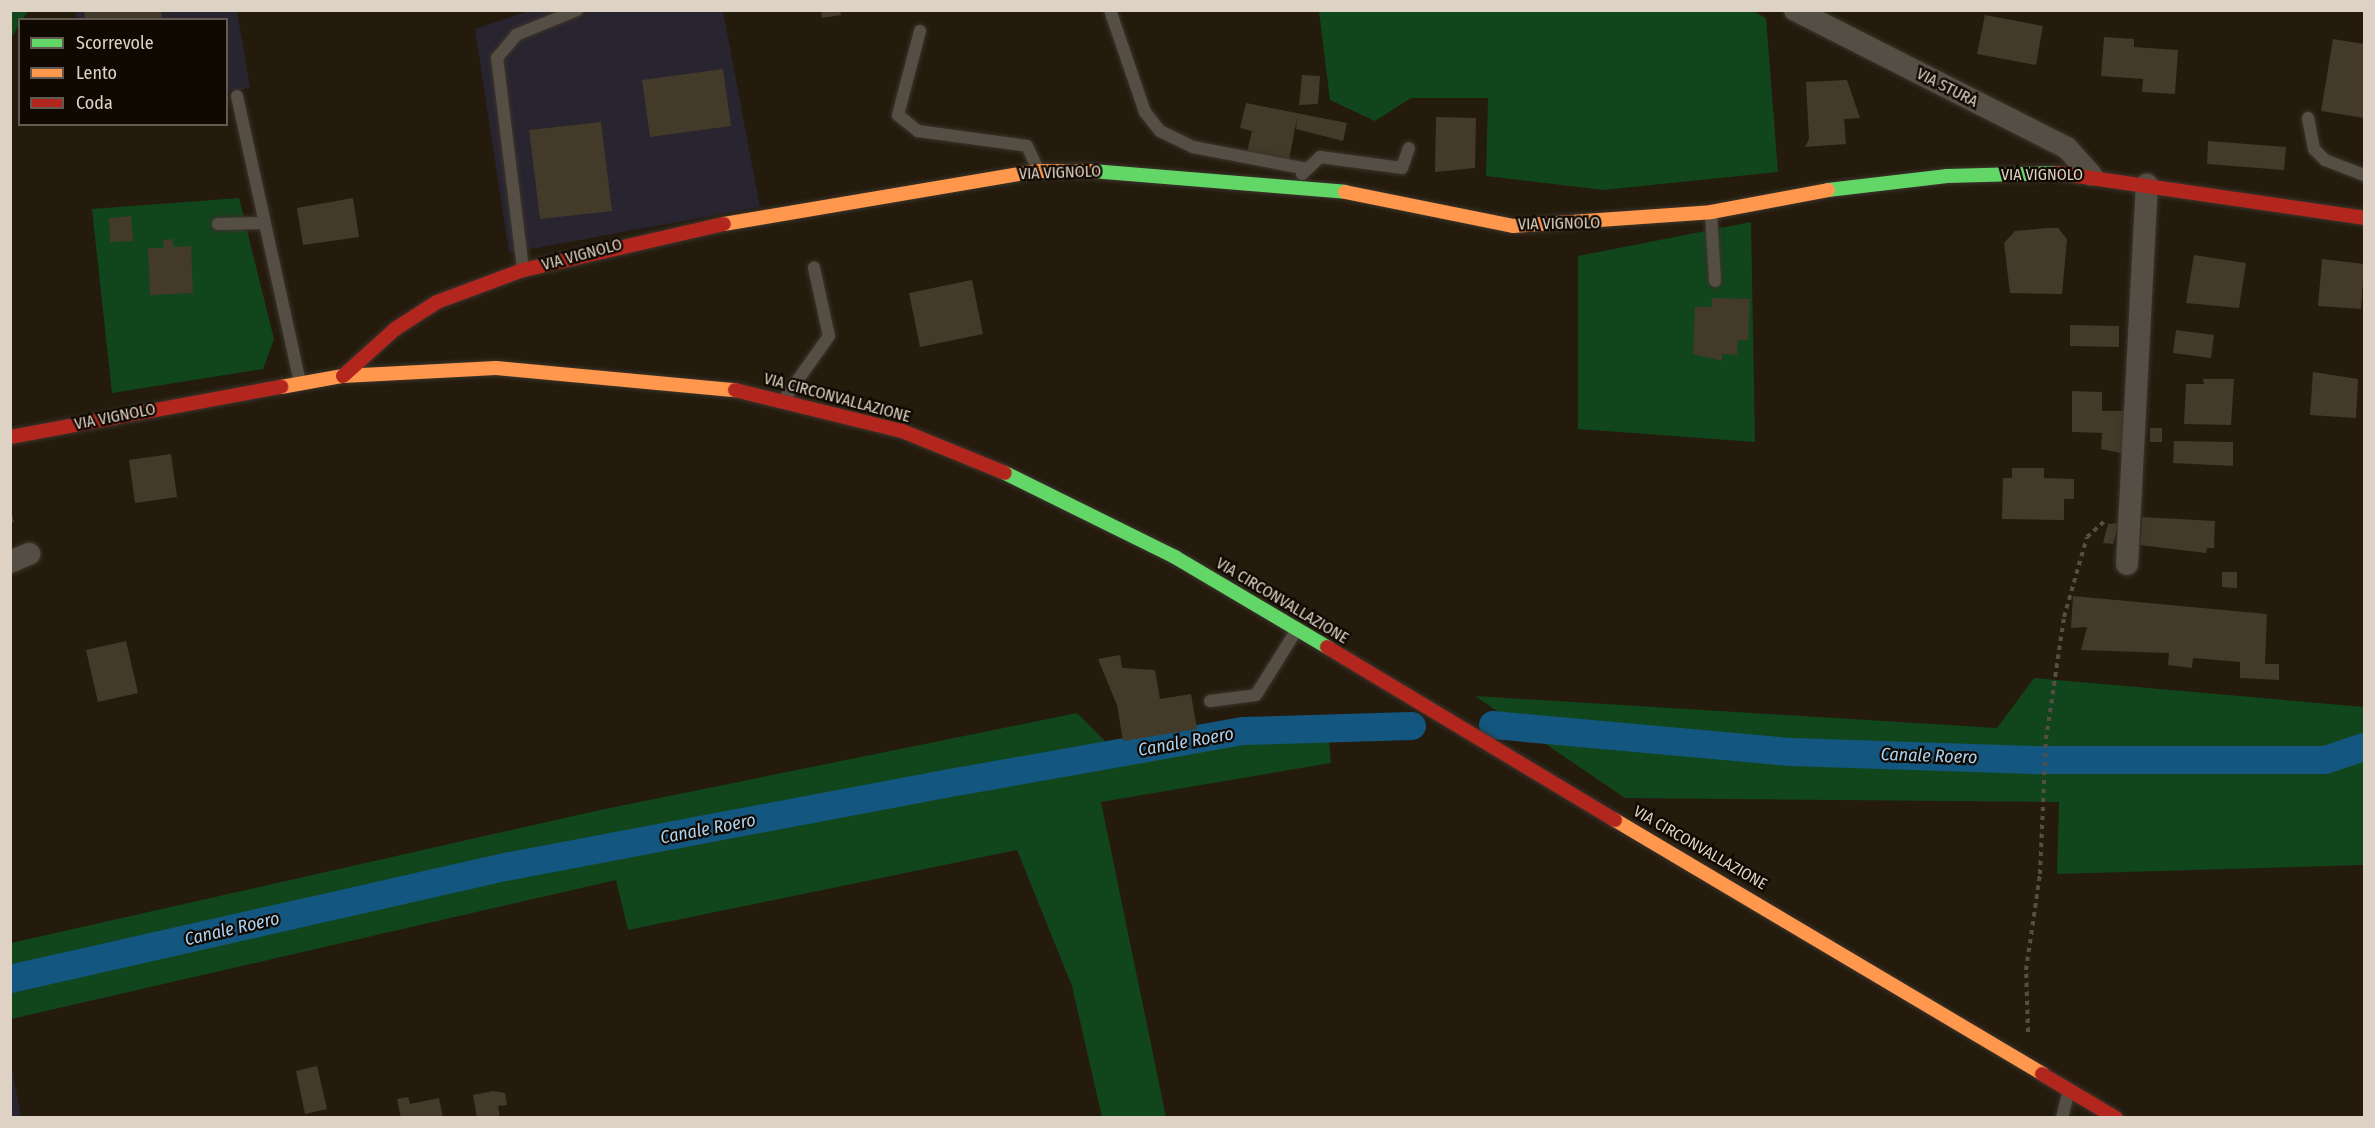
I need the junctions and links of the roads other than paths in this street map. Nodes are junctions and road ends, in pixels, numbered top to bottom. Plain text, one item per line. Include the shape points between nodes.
1 (577, 10) edge
2 (1110, 10) edge
3 (1795, 10) edge
4 (920, 31) dead end
5 (237, 96) dead end
6 (2308, 118) dead end
7 (1409, 148) dead end
8 (1302, 168) junction
9 (1038, 171) junction
10 (2091, 175) junction
11 (2364, 175) edge
12 (2147, 185) junction
13 (1300, 187) junction
14 (1711, 212) junction
15 (2364, 218) edge
16 (265, 222) junction
17 (218, 224) dead end
18 (814, 268) dead end
19 (523, 270) junction
20 (1715, 281) dead end
21 (343, 376) junction
22 (300, 383) junction
23 (784, 399) junction
24 (10, 436) edge
25 (2127, 564) dead end
26 (1297, 629) junction
27 (1210, 701) dead end
28 (2069, 1090) junction
29 (2062, 1118) edge
30 (2116, 1118) edge

1 - 19 lane via 516,35 497,58
2 - 8 lane via 1145,112 1160,131 1193,147
3 - 10 street, VIA STURA via 2067,148
4 - 9 lane via 898,115 918,131 1027,146
5 - 16 lane
6 - 11 lane via 2314,149 2325,160
7 - 8 lane via 1402,168 1320,157
8 - 13 lane
9 - 13 main road, VIA VIGNOLO via 1125,171
9 - 19 main road, VIA VIGNOLO via 662,234
10 - 12 main road, VIA VIGNOLO
10 - 14 main road, VIA VIGNOLO via 1947,176 1838,188
12 - 15 main road, VIA VIGNOLO
12 - 25 street
13 - 14 main road, VIA VIGNOLO via 1513,226 1614,223
14 - 20 lane
16 - 17 lane
16 - 22 lane
18 - 23 lane via 829,336
19 - 21 main road, VIA VIGNOLO via 437,302 395,329
21 - 22 main road, VIA VIGNOLO
21 - 23 main road, VIA CIRCONVALLAZIONE via 439,369 588,372
22 - 24 main road, VIA VIGNOLO
23 - 26 main road, VIA CIRCONVALLAZIONE via 902,431 995,468 1175,557
26 - 27 lane via 1256,695
26 - 28 main road, VIA CIRCONVALLAZIONE
28 - 29 lane
28 - 30 main road, VIA CIRCONVALLAZIONE

